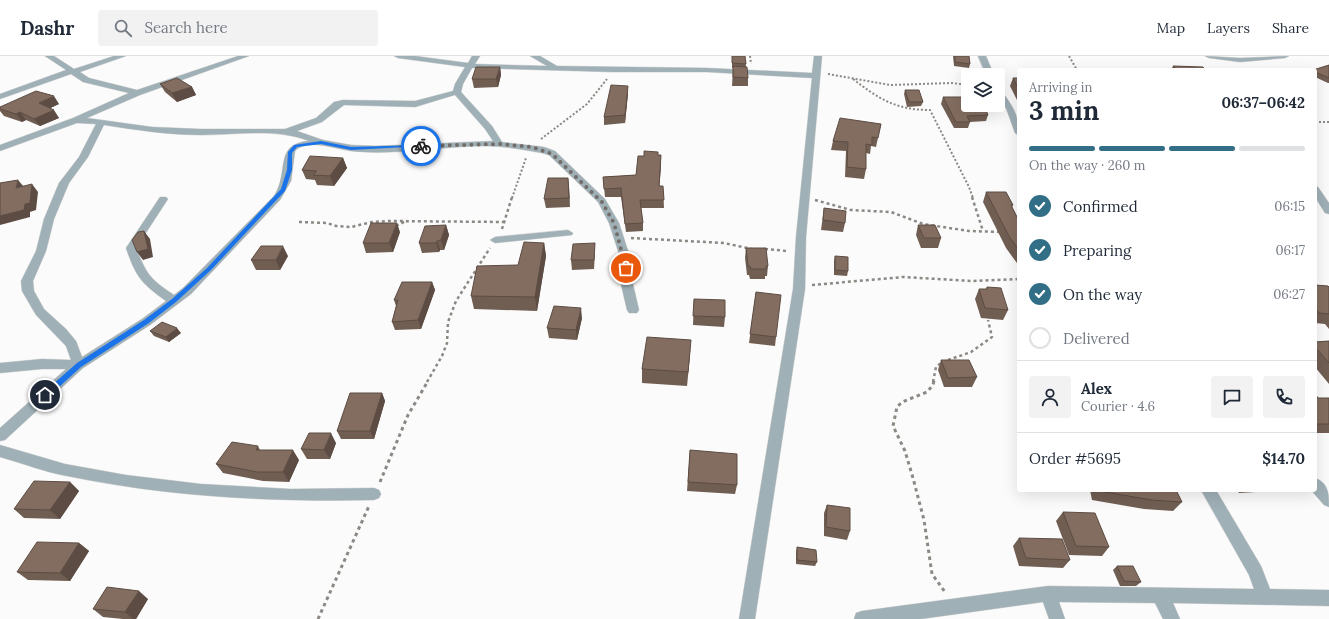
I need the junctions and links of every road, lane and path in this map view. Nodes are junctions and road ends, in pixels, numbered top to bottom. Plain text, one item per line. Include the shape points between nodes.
1 (49, 56) edge
2 (122, 56) edge
3 (245, 56) edge
4 (398, 56) edge
5 (476, 56) edge
6 (534, 56) edge
7 (818, 56) edge
8 (982, 56) edge
9 (1069, 56) edge
10 (1209, 56) edge
11 (1285, 56) edge
12 (1240, 58) edge
13 (470, 66) junction
14 (987, 68) edge
15 (1076, 68) edge
16 (1245, 68) edge
17 (558, 69) junction
18 (613, 70) junction
19 (72, 72) junction
20 (816, 74) junction
21 (852, 79) junction
22 (961, 84) edge
23 (457, 92) junction
24 (137, 93) junction
25 (0, 97) edge
26 (1005, 101) edge
27 (76, 120) junction
28 (100, 122) junction
29 (1317, 122) edge
30 (1329, 122) edge
31 (1017, 127) edge
32 (284, 132) junction
33 (321, 142) junction
34 (499, 144) junction
35 (532, 147) junction
36 (0, 148) edge
37 (1317, 192) edge
38 (804, 197) junction
39 (163, 199) dead end
40 (1329, 211) edge
41 (406, 220) junction
42 (299, 222) dead end
43 (505, 222) junction
44 (392, 228) edge
45 (983, 231) junction
46 (1003, 232) edge
47 (568, 233) dead end
48 (617, 236) junction
49 (496, 240) junction
50 (757, 249) edge
51 (763, 249) edge
52 (800, 262) junction
53 (1017, 279) edge
54 (799, 287) junction
55 (174, 301) junction
56 (633, 310) dead end
57 (988, 320) dead end
58 (79, 365) junction
59 (0, 368) edge
60 (0, 436) edge
61 (0, 451) edge
62 (1317, 486) edge
63 (1209, 492) edge
64 (374, 494) junction
65 (1329, 501) edge
66 (1048, 594) junction
67 (1160, 596) junction
68 (1266, 598) junction
69 (1329, 598) edge
70 (960, 606) junction
71 (318, 619) edge
72 (747, 619) edge
73 (862, 619) edge
74 (1057, 619) edge
75 (1172, 619) edge

1 - 19 street
2 - 19 street
3 - 24 street
4 - 13 street
5 - 13 street
6 - 17 street
7 - 20 street
8 - 14 street
9 - 15 path
10 - 12 street
11 - 12 street
12 - 16 street
13 - 17 street
13 - 23 street
17 - 18 street
18 - 20 street
18 - 35 path via 587,104
19 - 24 street via 92,82
19 - 25 street
20 - 21 path
20 - 38 street
21 - 22 path via 890,85
21 - 45 path via 886,103 910,111 930,110 969,187
23 - 32 street via 415,104 343,102 319,120
23 - 34 street via 489,128
24 - 27 street
26 - 31 street
27 - 28 street
27 - 36 street
28 - 32 street via 152,130
28 - 58 street via 86,152 64,183 49,219 41,251 27,282 28,291 40,312 72,344
29 - 30 path
32 - 33 street via 296,133
33 - 34 street via 351,148 375,149
33 - 55 street via 292,149 285,184 277,198 209,269
34 - 35 street
35 - 43 path via 519,173
35 - 48 street via 552,154 602,202 614,223
37 - 40 street
38 - 45 path via 851,210 891,212 923,224
38 - 52 street
39 - 55 street via 130,248 140,272 150,284
41 - 42 path via 372,222 351,227
41 - 43 path
41 - 44 path
43 - 49 path
45 - 46 path
47 - 49 street
48 - 50 path via 724,243
48 - 56 street via 624,254 626,280
49 - 64 path via 456,301 448,322 447,343 442,356 408,415
51 - 52 path via 786,251
52 - 54 street
53 - 54 path via 903,277
54 - 72 street
55 - 58 street
57 - 70 path via 992,337 973,351 936,367 934,385 927,392 902,402 897,408 893,426 905,451 913,478 924,520 932,574 944,591
58 - 59 street via 42,364
58 - 60 street
61 - 64 street via 65,470 126,481 201,490 291,495
62 - 65 street
63 - 68 street via 1255,571
64 - 71 path
66 - 67 street
66 - 70 street
66 - 74 street
67 - 68 street
67 - 75 street
68 - 69 street
70 - 73 street

